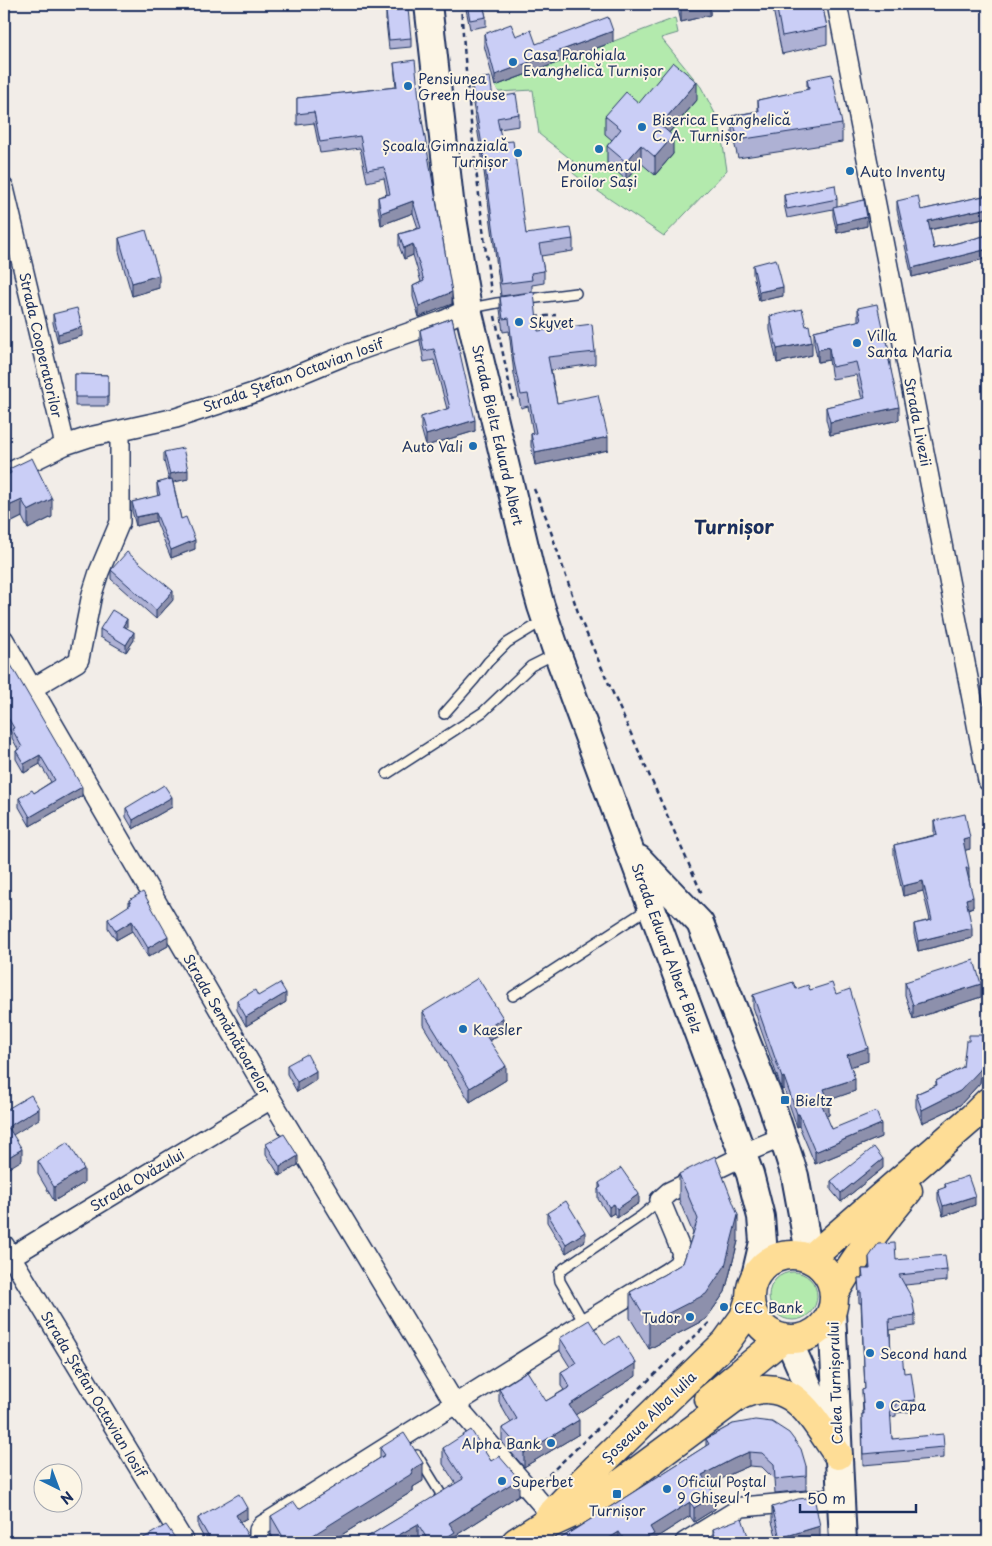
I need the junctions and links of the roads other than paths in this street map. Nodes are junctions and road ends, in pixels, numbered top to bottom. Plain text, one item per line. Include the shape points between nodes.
1 (428, 4) edge
2 (837, 4) edge
3 (4, 188) edge
4 (576, 292) dead end
5 (480, 306) junction
6 (120, 431) junction
7 (65, 445) junction
8 (4, 475) edge
9 (546, 620) junction
10 (4, 640) edge
11 (558, 652) junction
12 (33, 688) junction
13 (444, 714) dead end
14 (387, 774) dead end
15 (988, 781) edge
16 (632, 852) junction
17 (652, 907) junction
18 (513, 996) dead end
19 (271, 1100) junction
20 (981, 1109) edge
21 (783, 1137) junction
22 (744, 1153) junction
23 (660, 1200) junction
24 (6, 1254) edge
25 (811, 1258) junction
26 (753, 1287) junction
27 (833, 1302) junction
28 (584, 1323) junction
29 (785, 1338) junction
30 (455, 1404) junction
31 (405, 1436) junction
32 (838, 1455) junction
33 (841, 1498) junction
34 (430, 1507) edge
35 (535, 1528) edge
36 (184, 1542) edge
37 (263, 1542) edge
38 (685, 1542) edge
39 (843, 1542) edge

1 - 5 street, Strada Bieltz Eduard Albert via 450,200
2 - 15 street, Strada Livezii
3 - 7 street, Strada Cooperatorilor
4 - 5 lane
5 - 6 street, Strada Ștefan Octavian Iosif via 256,392 176,418
5 - 9 street, Strada Bieltz Eduard Albert via 509,485
6 - 7 street, Strada Ștefan Octavian Iosif
6 - 12 street via 120,522 92,594 80,658
7 - 8 street, Strada Ștefan Octavian Iosif
9 - 11 street, Strada Bieltz Eduard Albert
9 - 13 lane via 507,643
10 - 12 street, Strada Semănătoarelor
11 - 14 lane via 532,666 483,712
11 - 16 street, Strada Bieltz Eduard Albert
12 - 19 street, Strada Semănătoarelor
16 - 17 street, Strada Eduard Albert Bielz
16 - 21 street, Strada Eduard Albert Bielz via 700,923
17 - 18 lane
17 - 22 street, Strada Eduard Albert Bielz
19 - 24 street, Strada Ovăzului
19 - 30 street, Strada Semănătoarelor
20 - 25 main road, Șoseaua Alba Iulia
20 - 27 main road, Șoseaua Alba Iulia via 878,1227 856,1256
21 - 22 street
21 - 25 street, Strada Eduard Albert Bielz via 795,1176
22 - 23 street via 669,1192
22 - 26 street, Strada Eduard Albert Bielz via 761,1216 763,1242
23 - 28 street via 682,1253 679,1264
23 - 28 lane via 559,1274
24 - 36 street, Strada Ștefan Octavian Iosif
25 - 26 main road, Șoseaua Alba Iulia via 793,1254 775,1258 761,1268
25 - 27 main road via 830,1276
26 - 29 main road via 754,1316 774,1335
26 - 35 main road, Șoseaua Alba Iulia via 744,1317 726,1342
27 - 29 main road, Șoseaua Alba Iulia via 822,1327 814,1333 797,1339
27 - 32 street, Calea Turnișorului
28 - 30 street
29 - 32 street, Calea Turnișorului
29 - 35 main road, Șoseaua Alba Iulia via 587,1497
30 - 31 street
30 - 35 street, Strada Semănătoarelor via 531,1491
31 - 34 lane via 441,1494 438,1502
31 - 37 street via 263,1525 259,1530
32 - 33 street, Calea Turnișorului
32 - 35 main road via 799,1401 785,1392 749,1391 604,1496
33 - 38 street via 742,1507
33 - 39 street, Calea Turnișorului

